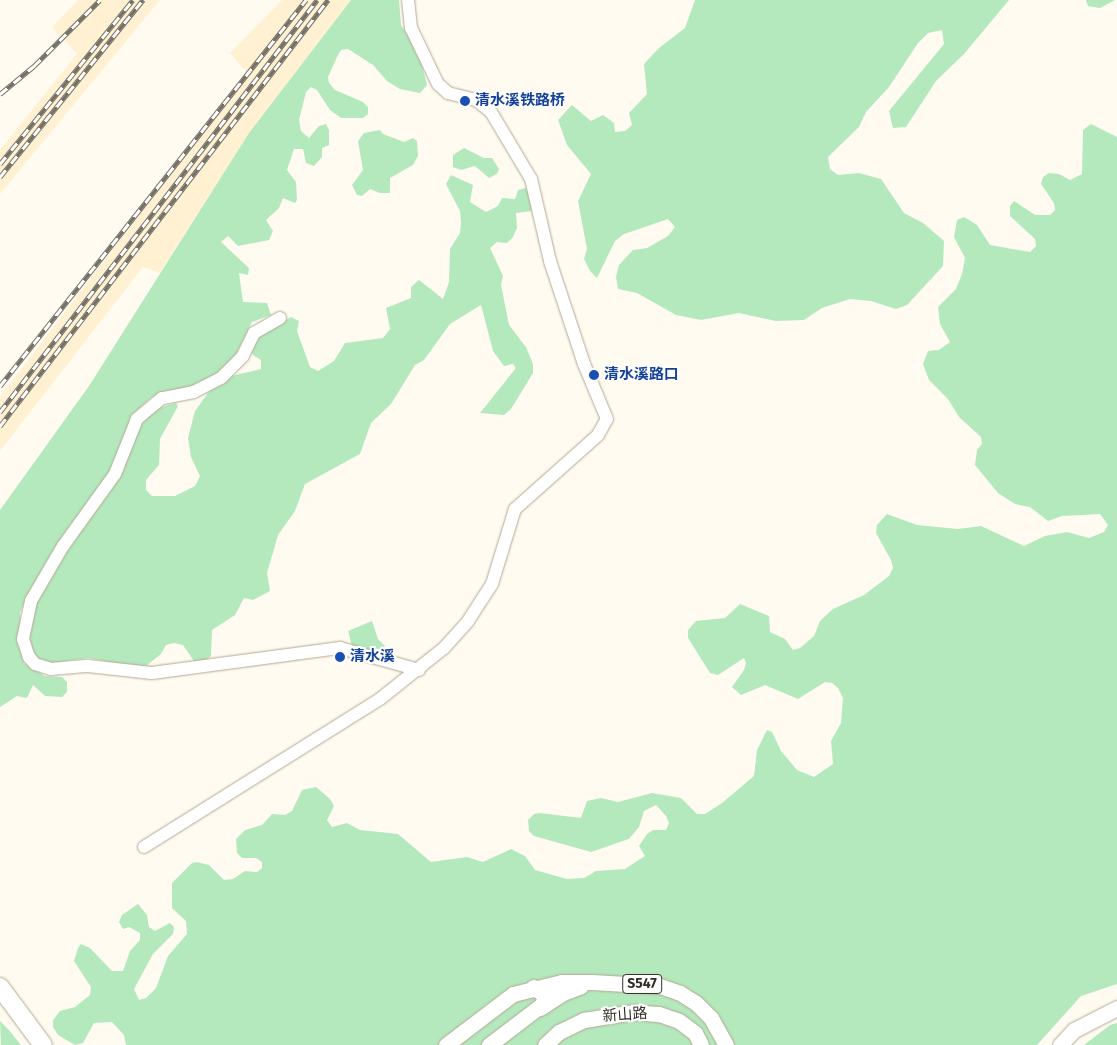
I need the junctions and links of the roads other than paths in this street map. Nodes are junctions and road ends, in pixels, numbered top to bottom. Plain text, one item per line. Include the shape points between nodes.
1 (408, 0) edge
2 (280, 318) dead end
3 (419, 670) junction
4 (144, 847) dead end
5 (592, 982) junction
6 (0, 987) edge
7 (533, 987) junction
8 (1117, 1008) edge
9 (538, 1010) junction
10 (43, 1045) edge
11 (446, 1045) edge
12 (489, 1045) edge
13 (545, 1045) edge
14 (701, 1045) edge
15 (726, 1045) edge
16 (1060, 1045) edge

1 - 3 street via 411,28 438,84 448,93 476,100 491,112 531,180 550,261 584,364 607,419 598,435 514,509 486,595 457,635
2 - 3 street via 254,333 243,356 221,378 194,392 162,398 137,419 115,474 63,546 31,601 23,639 29,658 35,664 51,669 88,666 152,673 327,648 357,652
3 - 4 street via 367,708
5 - 7 main road, S547
5 - 9 main road via 563,993
5 - 15 main road, S547 via 660,986 680,993 711,1018
6 - 10 highway
7 - 9 main road via 545,998
7 - 11 main road, S547 via 513,994
8 - 16 main road via 1074,1030
9 - 12 main road
13 - 14 main road, 新山路 / S547 via 559,1032 584,1020 634,1012 659,1014 680,1021 695,1033

